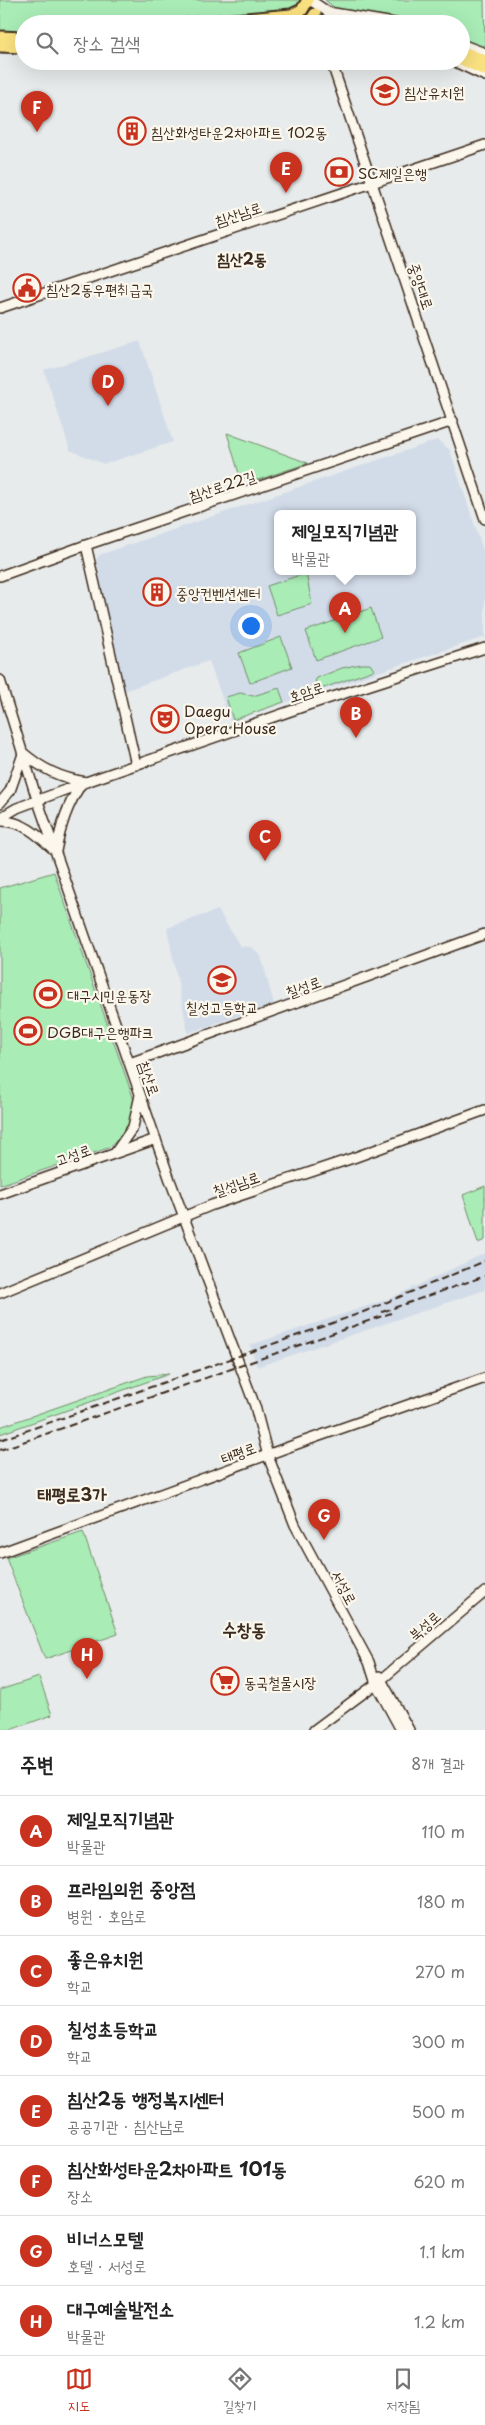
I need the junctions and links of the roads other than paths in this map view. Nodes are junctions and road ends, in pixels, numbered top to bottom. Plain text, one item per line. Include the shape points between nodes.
1 (309, 0) edge
2 (281, 15) edge
3 (313, 15) edge
4 (346, 15) edge
5 (0, 37) edge
6 (15, 38) edge
7 (0, 46) edge
8 (15, 47) edge
9 (470, 48) edge
10 (470, 54) edge
11 (485, 54) edge
12 (485, 61) edge
13 (470, 63) edge
14 (470, 69) edge
15 (334, 70) edge
16 (485, 70) edge
17 (485, 76) edge
18 (485, 145) edge
19 (372, 183) junction
20 (0, 308) edge
21 (453, 421) junction
22 (485, 519) edge
23 (86, 545) junction
24 (0, 576) edge
25 (485, 648) edge
26 (0, 680) edge
27 (23, 752) junction
28 (136, 765) junction
29 (84, 782) junction
30 (38, 801) junction
31 (0, 803) edge
32 (0, 808) edge
33 (17, 808) junction
34 (0, 820) edge
35 (56, 851) junction
36 (485, 934) edge
37 (130, 1063) junction
38 (140, 1092) junction
39 (485, 1110) edge
40 (156, 1139) junction
41 (114, 1154) junction
42 (0, 1194) edge
43 (186, 1217) junction
44 (0, 1293) edge
45 (485, 1378) edge
46 (268, 1456) junction
47 (0, 1553) edge
48 (485, 1592) edge
49 (379, 1681) junction
50 (314, 1730) edge
51 (401, 1730) edge
52 (409, 1730) edge

1 - 2 highway via 297,14
1 - 3 main road
1 - 4 main road via 328,12
5 - 6 highway
7 - 8 highway
9 - 11 main road
10 - 12 highway
13 - 16 highway
14 - 17 main road
15 - 19 main road, 중앙대로
18 - 19 main road, 침산남로
19 - 20 main road, 침산남로
19 - 21 main road, 중앙대로
21 - 22 main road, 중앙대로
21 - 23 main road, 침산로22길
23 - 24 main road, 침산로22길
23 - 28 main road
25 - 28 main road, 호암로
26 - 27 main road, 침산로
27 - 29 main road via 44,769
27 - 30 main road, 침산로
27 - 31 main road via 10,791
28 - 29 main road, 호암로
29 - 30 main road, 호암로
29 - 35 main road via 65,813
30 - 33 main road, 호암로
30 - 35 main road, 침산로
32 - 33 main road
33 - 34 main road
34 - 35 main road via 32,830
35 - 37 main road, 침산로
36 - 37 main road, 칠성로
37 - 38 main road, 침산로
38 - 40 main road, 침산로
38 - 41 main road via 133,1127
39 - 43 main road, 칠성남로
40 - 41 main road, 고성로
40 - 43 main road, 침산로
41 - 42 main road, 고성로
43 - 44 main road, 칠성남로
43 - 46 main road, 침산로 via 255,1406
45 - 46 main road, 태평로
46 - 47 main road, 태평로
46 - 49 main road, 서성로 via 295,1525
48 - 49 main road, 북성로
49 - 50 main road, 북성로
49 - 51 main road, 서성로
49 - 52 main road, 서성로

